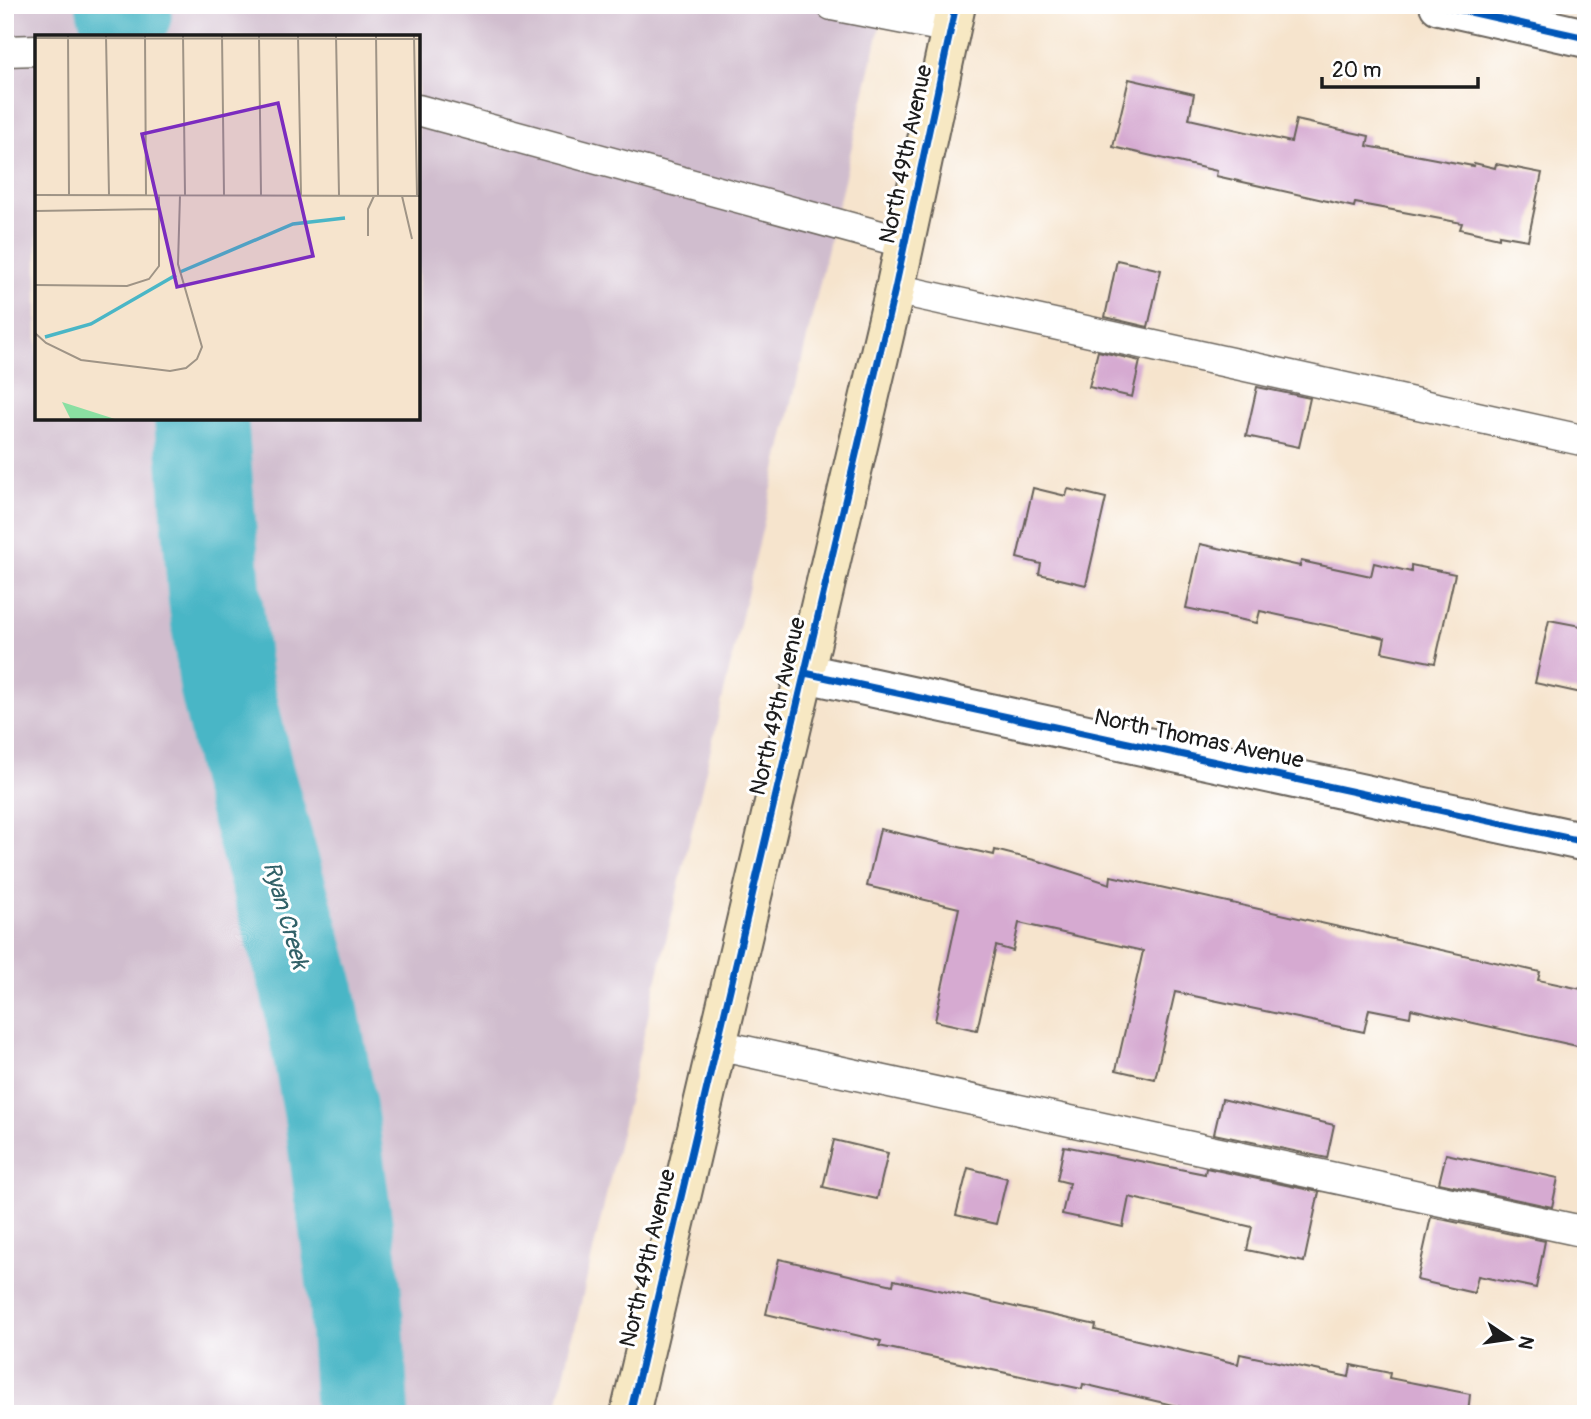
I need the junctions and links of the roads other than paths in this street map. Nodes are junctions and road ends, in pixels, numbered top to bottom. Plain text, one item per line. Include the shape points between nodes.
1 (832, 5) edge
2 (1439, 5) edge
3 (954, 17) edge
4 (1586, 38) edge
5 (35, 50) edge
6 (5, 51) edge
7 (420, 111) edge
8 (906, 243) junction
9 (895, 289) junction
10 (1586, 441) edge
11 (805, 673) junction
12 (1586, 842) edge
13 (717, 1045) junction
14 (1586, 1232) edge
15 (630, 1414) edge

1 - 3 lane
2 - 4 street
3 - 8 street, North 49th Avenue
5 - 6 lane
7 - 8 lane
8 - 9 street, North 49th Avenue
9 - 10 lane
9 - 11 street, North 49th Avenue
11 - 12 street, North Thomas Avenue
11 - 13 street, North 49th Avenue
13 - 14 lane
13 - 15 street, North 49th Avenue

